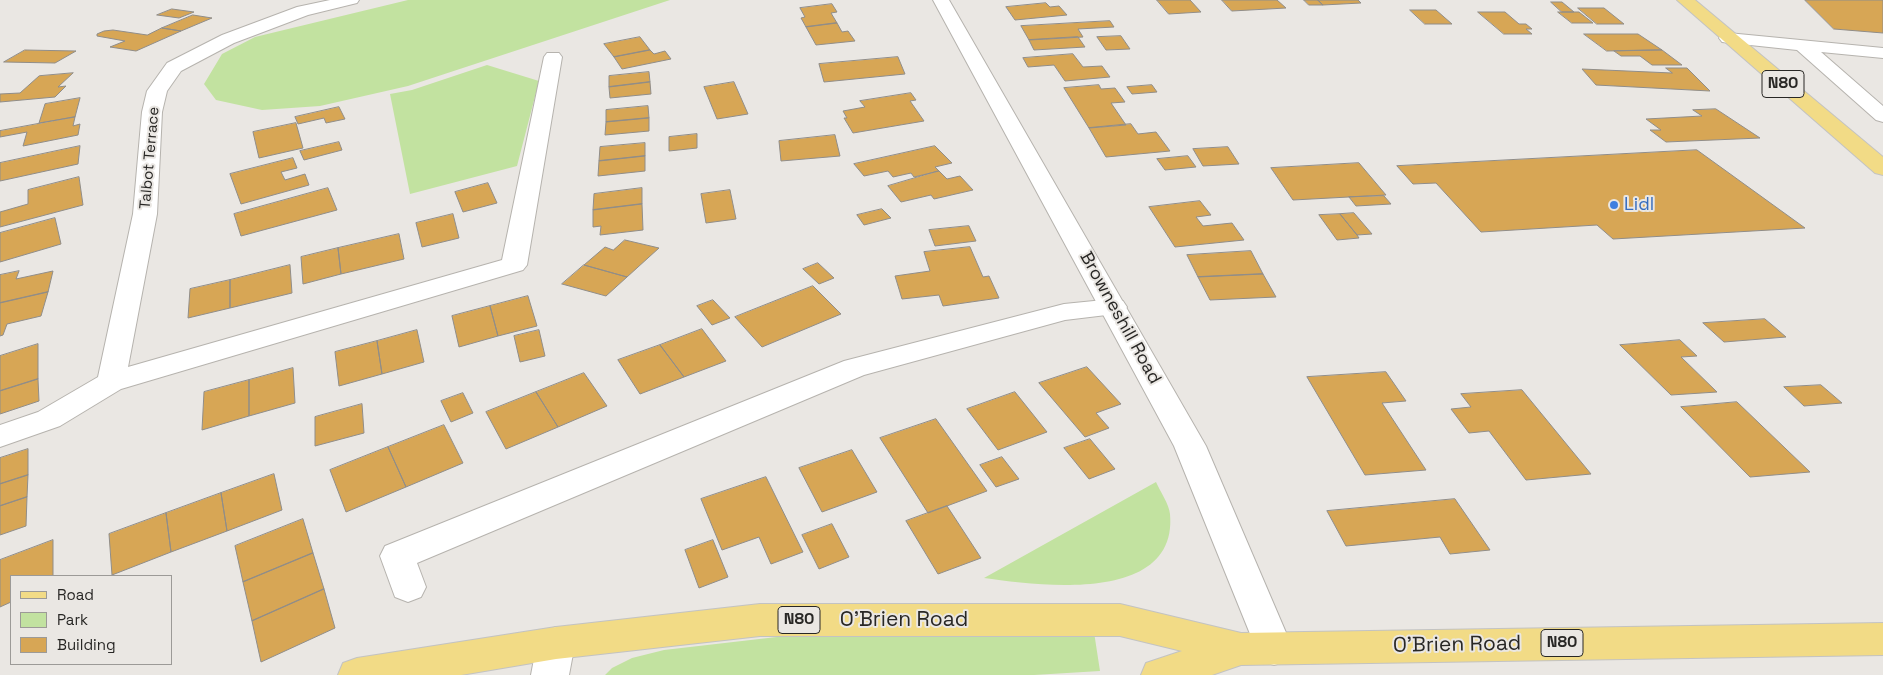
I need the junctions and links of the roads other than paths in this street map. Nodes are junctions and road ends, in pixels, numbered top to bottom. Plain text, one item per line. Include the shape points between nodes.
1 (351, 0) edge
2 (941, 0) edge
3 (1685, 0) edge
4 (1728, 38) junction
5 (1802, 45) junction
6 (1883, 53) edge
7 (553, 57) dead end
8 (1883, 116) edge
9 (1883, 168) edge
10 (1114, 308) junction
11 (111, 382) junction
12 (0, 436) edge
13 (408, 587) dead end
14 (1883, 639) edge
15 (1257, 649) junction
16 (553, 659) edge
17 (358, 675) edge
18 (1160, 675) edge

1 - 11 street, Talbot Terrace via 303,10 228,39 174,66 157,90 152,112 145,214
2 - 10 street, Browneshill Road
3 - 4 main road, N80
4 - 5 street
4 - 9 main road, N80
5 - 6 street
5 - 8 street
7 - 11 street via 514,265
10 - 13 street via 1064,312 854,368 397,556
10 - 15 street, Browneshill Road via 1190,446
11 - 12 street via 49,419
14 - 15 main road, O'Brien Road / N80
15 - 16 main road, O'Brien Road / N80 via 1120,620 760,620
15 - 18 main road, O'Brien Road / N80
16 - 17 main road, O'Brien Road / N80

